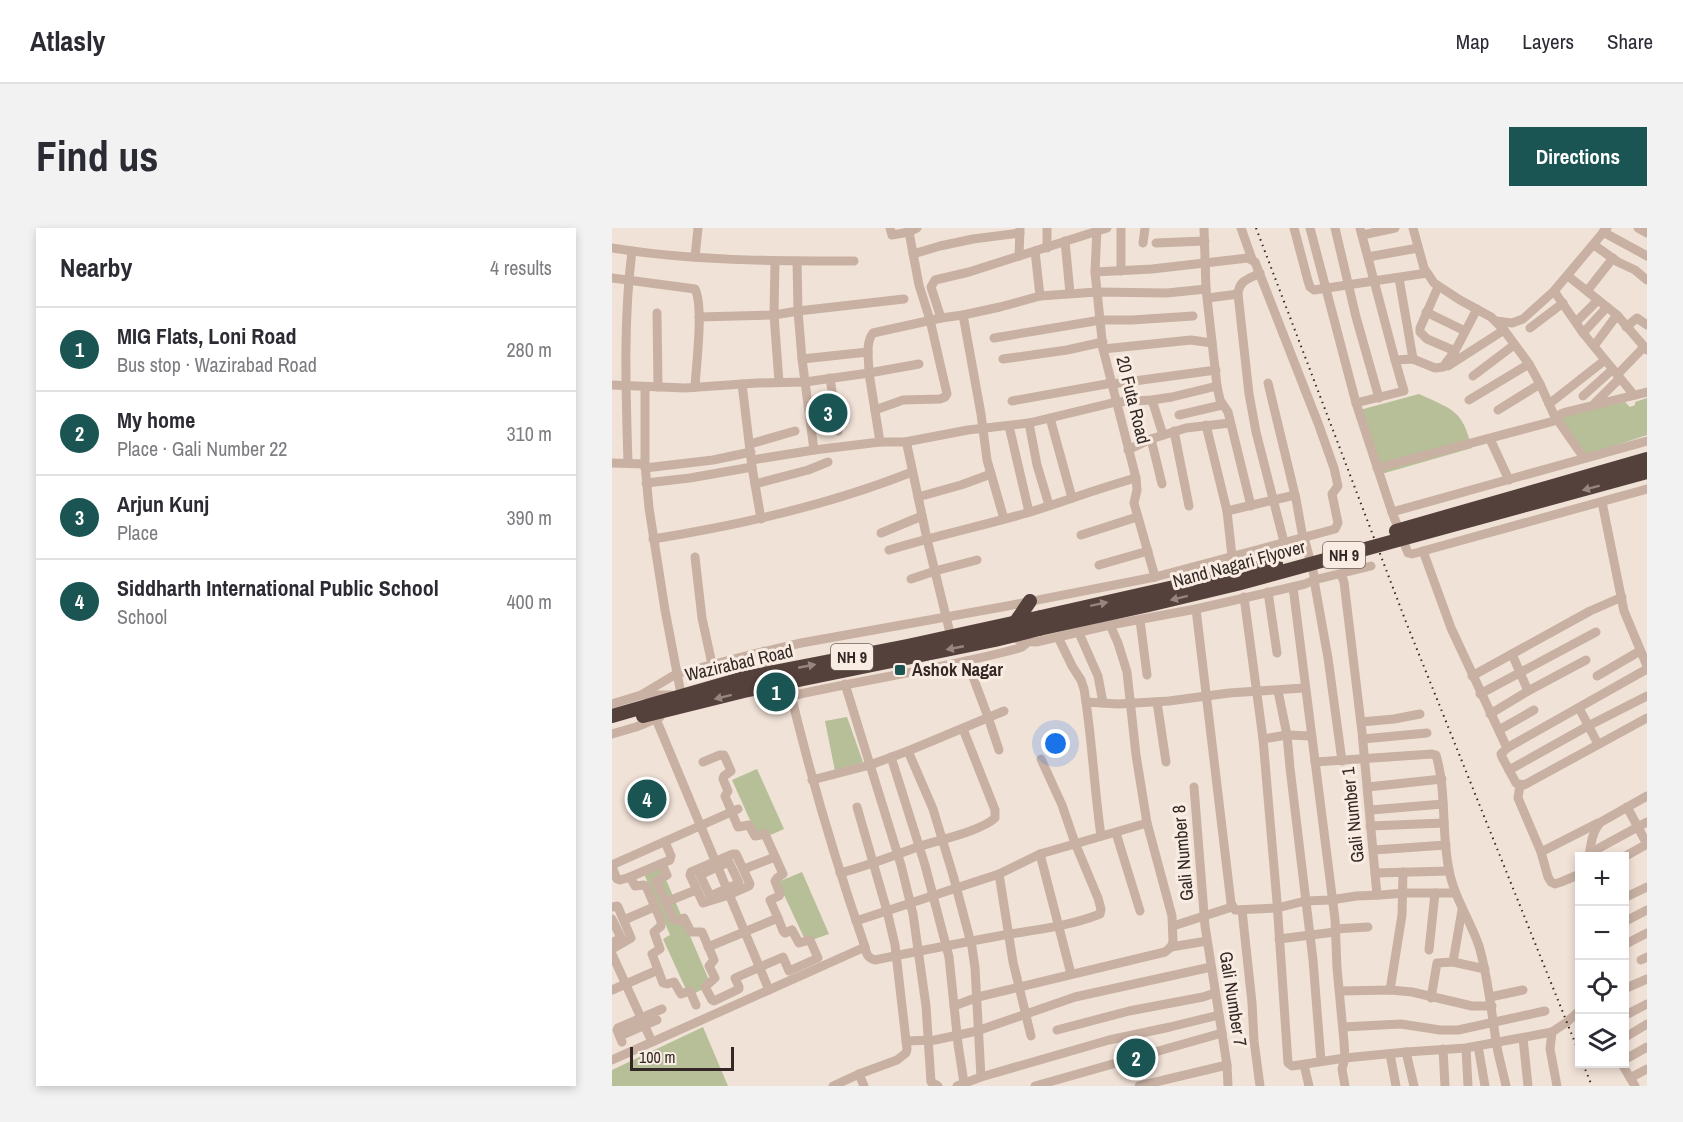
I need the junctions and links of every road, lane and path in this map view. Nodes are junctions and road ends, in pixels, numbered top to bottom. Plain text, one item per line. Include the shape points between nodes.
1 (698, 228) edge
2 (890, 228) edge
3 (1047, 228) edge
4 (1070, 228) edge
5 (1107, 228) edge
6 (1121, 228) edge
7 (1144, 228) edge
8 (1204, 228) edge
9 (1241, 228) edge
10 (1294, 228) edge
11 (1310, 228) edge
12 (1335, 228) edge
13 (1395, 228) edge
14 (1413, 228) edge
15 (1638, 228) edge
16 (913, 230) edge
17 (1020, 230) edge
18 (1097, 230) edge
19 (1605, 230) edge
20 (1361, 231) edge
21 (1647, 233) edge
22 (1067, 241) junction
23 (1205, 241) junction
24 (1143, 243) dead end
25 (1156, 243) dead end
26 (1594, 244) junction
27 (612, 248) edge
28 (1047, 248) junction
29 (1418, 248) junction
30 (632, 251) junction
31 (1035, 251) junction
32 (913, 254) junction
33 (1019, 256) junction
34 (1647, 256) edge
35 (695, 257) junction
36 (1368, 257) junction
37 (1613, 258) junction
38 (1252, 259) junction
39 (775, 261) junction
40 (797, 261) junction
41 (854, 261) dead end
42 (1205, 263) junction
43 (1121, 271) junction
44 (1095, 272) junction
45 (1260, 273) junction
46 (1427, 273) junction
47 (1568, 276) junction
48 (612, 278) edge
49 (1399, 278) junction
50 (1647, 279) edge
51 (628, 281) junction
52 (1374, 281) junction
53 (1349, 284) junction
54 (1438, 287) junction
55 (1325, 289) junction
56 (1554, 291) junction
57 (1587, 291) junction
58 (1097, 292) junction
59 (1070, 293) junction
60 (1207, 294) junction
61 (1238, 294) junction
62 (1040, 296) junction
63 (904, 299) dead end
64 (1598, 300) junction
65 (1563, 303) junction
66 (1607, 307) junction
67 (1477, 309) junction
68 (798, 311) junction
69 (1426, 312) junction
70 (657, 313) dead end
71 (774, 315) junction
72 (963, 315) junction
73 (1617, 315) junction
74 (1193, 316) dead end
75 (699, 317) junction
76 (941, 318) junction
77 (1101, 320) junction
78 (930, 321) junction
79 (1496, 321) junction
80 (1576, 322) junction
81 (1647, 325) edge
82 (1626, 327) junction
83 (1530, 328) dead end
84 (1504, 330) junction
85 (1465, 331) junction
86 (1583, 333) junction
87 (994, 338) dead end
88 (1212, 343) junction
89 (1103, 345) junction
90 (1514, 345) junction
91 (1594, 346) junction
92 (1646, 348) edge
93 (1455, 351) junction
94 (868, 352) junction
95 (802, 358) junction
96 (1003, 359) dead end
97 (1413, 359) junction
98 (1395, 360) junction
99 (1605, 360) junction
100 (919, 364) dead end
101 (1529, 364) junction
102 (1443, 367) junction
103 (1216, 370) junction
104 (869, 373) junction
105 (1616, 375) junction
106 (1473, 376) dead end
107 (830, 378) junction
108 (779, 382) junction
109 (805, 382) junction
110 (1268, 383) dead end
111 (742, 384) junction
112 (1112, 384) junction
113 (1540, 384) junction
114 (612, 385) edge
115 (626, 385) junction
116 (1217, 386) junction
117 (645, 387) junction
118 (658, 387) junction
119 (694, 387) junction
120 (1647, 392) edge
121 (1634, 395) junction
122 (1583, 396) dead end
123 (1379, 398) junction
124 (1152, 400) junction
125 (1469, 400) dead end
126 (1012, 401) dead end
127 (1116, 402) junction
128 (1356, 403) junction
129 (1549, 404) junction
130 (1222, 405) junction
131 (1593, 405) junction
132 (875, 410) junction
133 (1498, 410) dead end
134 (1179, 415) dead end
135 (1050, 418) junction
136 (1558, 420) junction
137 (1029, 423) junction
138 (1230, 423) junction
139 (1206, 425) junction
140 (1009, 426) junction
141 (983, 428) junction
142 (795, 431) dead end
143 (838, 431) dead end
144 (1174, 431) junction
145 (1163, 435) junction
146 (1151, 439) junction
147 (1490, 439) junction
148 (1647, 441) edge
149 (880, 442) junction
150 (905, 442) junction
151 (814, 450) junction
152 (1128, 450) junction
153 (751, 456) junction
154 (1584, 458) junction
155 (1647, 459) edge
156 (828, 462) dead end
157 (612, 463) edge
158 (628, 464) junction
159 (645, 466) junction
160 (1377, 468) junction
161 (912, 472) junction
162 (1647, 472) edge
163 (991, 474) junction
164 (1136, 478) junction
165 (1509, 480) junction
166 (646, 483) junction
167 (754, 484) junction
168 (1162, 484) dead end
169 (1647, 489) edge
170 (1295, 495) junction
171 (918, 497) junction
172 (1072, 498) junction
173 (1273, 500) junction
174 (1602, 502) junction
175 (1049, 505) junction
176 (1189, 506) dead end
177 (1251, 506) junction
178 (1227, 511) junction
179 (1029, 512) junction
180 (1392, 512) junction
181 (922, 516) junction
182 (1137, 517) junction
183 (761, 519) junction
184 (1004, 519) junction
185 (882, 532) dead end
186 (1081, 535) dead end
187 (653, 538) junction
188 (927, 538) junction
189 (1303, 538) junction
190 (1284, 542) junction
191 (889, 550) dead end
192 (1148, 551) junction
193 (1423, 551) junction
194 (1232, 556) junction
195 (695, 557) dead end
196 (977, 560) dead end
197 (1099, 565) dead end
198 (1371, 566) dead end
199 (935, 571) junction
200 (1341, 574) junction
201 (1155, 577) junction
202 (911, 579) dead end
203 (1314, 580) junction
204 (1293, 586) junction
205 (1268, 592) junction
206 (1244, 597) junction
207 (1622, 597) junction
208 (1030, 601) junction
209 (1196, 609) junction
210 (946, 617) junction
211 (1140, 620) junction
212 (1040, 623) junction
213 (1110, 625) junction
214 (1014, 629) junction
215 (1596, 632) dead end
216 (1079, 633) junction
217 (951, 637) junction
218 (1058, 638) junction
219 (1028, 642) junction
220 (764, 651) junction
221 (1640, 651) junction
222 (1277, 653) dead end
223 (1512, 654) junction
224 (1586, 660) dead end
225 (967, 661) junction
226 (712, 664) junction
227 (1647, 668) edge
228 (770, 673) junction
229 (676, 674) junction
230 (1520, 674) junction
231 (1147, 675) dead end
232 (1472, 676) junction
233 (1597, 676) dead end
234 (845, 684) junction
235 (1305, 688) junction
236 (789, 689) junction
237 (1278, 691) junction
238 (1528, 691) junction
239 (1256, 692) junction
240 (1480, 694) junction
241 (1206, 696) junction
242 (1647, 696) edge
243 (687, 698) junction
244 (1086, 702) junction
245 (1156, 702) junction
246 (1103, 703) junction
247 (612, 704) edge
248 (1130, 704) junction
249 (1579, 708) junction
250 (646, 709) junction
251 (1534, 710) dead end
252 (1004, 711) dead end
253 (1420, 714) dead end
254 (1490, 714) junction
255 (612, 716) edge
256 (988, 717) junction
257 (1647, 718) edge
258 (1361, 722) junction
259 (612, 725) edge
260 (1588, 726) junction
261 (963, 729) junction
262 (1499, 730) junction
263 (1427, 733) dead end
264 (612, 734) edge
265 (1287, 735) junction
266 (1311, 736) junction
267 (1263, 739) junction
268 (1363, 739) junction
269 (1598, 744) junction
270 (1507, 748) junction
271 (999, 750) dead end
272 (908, 751) junction
273 (891, 757) junction
274 (1041, 759) dead end
275 (1364, 759) junction
276 (1342, 761) junction
277 (702, 762) dead end
278 (1166, 762) dead end
279 (1315, 762) junction
280 (870, 765) junction
281 (1509, 770) junction
282 (1442, 779) junction
283 (812, 780) junction
284 (1520, 785) junction
285 (1194, 787) dead end
286 (1368, 787) junction
287 (1647, 796) edge
288 (1443, 804) junction
289 (857, 807) dead end
290 (1627, 807) junction
291 (1371, 810) junction
292 (735, 811) junction
293 (1600, 822) junction
294 (1647, 822) edge
295 (1147, 823) junction
296 (1444, 823) junction
297 (700, 826) junction
298 (1370, 826) junction
299 (1638, 828) junction
300 (1116, 833) junction
301 (1101, 836) junction
302 (942, 840) junction
303 (665, 842) junction
304 (1075, 843) junction
305 (1647, 844) edge
306 (1446, 845) junction
307 (919, 847) junction
308 (1374, 850) junction
309 (1541, 852) junction
310 (1590, 852) edge
311 (1594, 852) edge
312 (1040, 854) junction
313 (1629, 854) edge
314 (897, 855) junction
315 (776, 856) junction
316 (662, 864) junction
317 (716, 864) junction
318 (873, 864) junction
319 (612, 866) edge
320 (744, 869) junction
321 (1449, 871) junction
322 (1403, 872) junction
323 (840, 873) junction
324 (1376, 873) junction
325 (999, 874) junction
326 (1575, 875) edge
327 (630, 877) junction
328 (1647, 887) edge
329 (956, 889) junction
330 (696, 890) junction
331 (728, 892) junction
332 (1404, 892) junction
333 (1435, 893) junction
334 (1455, 893) junction
335 (933, 895) junction
336 (1377, 896) junction
337 (1629, 896) edge
338 (1331, 900) junction
339 (1305, 901) junction
340 (666, 902) junction
341 (911, 904) junction
342 (612, 907) edge
343 (654, 907) junction
344 (1277, 908) junction
345 (1237, 909) junction
346 (1462, 910) junction
347 (1647, 910) edge
348 (887, 911) junction
349 (1140, 911) dead end
350 (1204, 917) junction
351 (778, 918) junction
352 (612, 919) edge
353 (1629, 919) edge
354 (624, 921) junction
355 (856, 921) junction
356 (1060, 925) junction
357 (1173, 926) junction
358 (1368, 927) dead end
359 (1335, 931) junction
360 (745, 932) junction
361 (1647, 933) edge
362 (1009, 934) junction
363 (1309, 935) junction
364 (1280, 939) junction
365 (970, 941) junction
366 (1207, 941) junction
367 (1629, 942) edge
368 (612, 943) edge
369 (708, 946) junction
370 (946, 946) junction
371 (865, 947) junction
372 (1171, 947) junction
373 (612, 949) edge
374 (1429, 950) dead end
375 (919, 952) junction
376 (612, 954) edge
377 (897, 956) junction
378 (1453, 962) junction
379 (1210, 967) junction
380 (759, 968) junction
381 (1485, 969) junction
382 (658, 970) junction
383 (1071, 974) junction
384 (1647, 979) edge
385 (625, 984) junction
386 (1629, 987) edge
387 (1019, 988) junction
388 (612, 990) edge
389 (769, 990) junction
390 (1390, 990) junction
391 (1523, 990) dead end
392 (1340, 991) junction
393 (1215, 993) junction
394 (976, 998) junction
395 (1431, 998) junction
396 (1491, 1001) junction
397 (1647, 1004) edge
398 (696, 1005) dead end
399 (954, 1006) junction
400 (662, 1009) dead end
401 (1545, 1011) dead end
402 (1025, 1014) junction
403 (1575, 1014) edge
404 (1628, 1014) edge
405 (1219, 1015) junction
406 (657, 1020) dead end
407 (643, 1022) junction
408 (1494, 1022) junction
409 (1647, 1024) edge
410 (1343, 1028) junction
411 (977, 1030) junction
412 (1057, 1030) dead end
413 (1552, 1032) junction
414 (1222, 1033) junction
415 (957, 1035) junction
416 (1629, 1035) edge
417 (1031, 1036) dead end
418 (623, 1038) dead end
419 (1522, 1038) junction
420 (929, 1039) junction
421 (906, 1041) junction
422 (652, 1042) junction
423 (1496, 1043) junction
424 (1479, 1046) junction
425 (1647, 1047) edge
426 (1466, 1048) junction
427 (1443, 1049) junction
428 (1406, 1052) junction
429 (1390, 1054) junction
430 (1629, 1057) edge
431 (1345, 1058) junction
432 (612, 1060) edge
433 (1321, 1061) junction
434 (1227, 1065) junction
435 (1304, 1065) junction
436 (1624, 1068) edge
437 (1647, 1069) edge
438 (859, 1074) junction
439 (981, 1077) junction
440 (1062, 1082) edge
441 (1632, 1082) edge
442 (960, 1085) edge
443 (832, 1086) edge
444 (864, 1086) edge
445 (938, 1086) edge
446 (1035, 1086) edge
447 (1139, 1086) edge
448 (1228, 1086) edge
449 (1260, 1086) edge
450 (1309, 1086) edge
451 (1345, 1086) edge
452 (1396, 1086) edge
453 (1414, 1086) edge
454 (1445, 1086) edge
455 (1468, 1086) edge
456 (1485, 1086) edge
457 (1506, 1086) edge
458 (1528, 1086) edge
459 (1557, 1086) edge

1 - 35 street
2 - 16 street via 892,235
3 - 28 street
4 - 22 street
5 - 18 street
6 - 43 street
7 - 24 street
8 - 23 street
9 - 38 street
10 - 55 street via 1310,286 1314,290
11 - 55 street
12 - 53 street
13 - 20 street
14 - 29 street
15 - 21 street
16 - 32 street
17 - 32 street
17 - 33 street
18 - 22 street
18 - 44 street, 20 Futa Road
19 - 26 street
19 - 34 street
20 - 36 street
22 - 28 street
22 - 59 street
23 - 25 street
23 - 42 street
26 - 37 street
26 - 47 street
27 - 30 street
28 - 31 street
29 - 36 street
29 - 46 street
30 - 35 street
30 - 51 street
31 - 33 street
31 - 62 street
32 - 78 street
33 - 76 street via 935,280 932,287
35 - 39 street
36 - 52 street
37 - 50 street
37 - 57 street
38 - 42 street
38 - 45 street
39 - 40 street
39 - 71 street
40 - 41 street
40 - 68 street
42 - 43 street
42 - 60 street
43 - 44 street
44 - 58 street, 20 Futa Road
45 - 61 street via 1243,282
45 - 189 street via 1338,481 1332,494 1337,527
46 - 49 street
46 - 54 street
47 - 56 street
47 - 57 street
48 - 51 street
49 - 52 street
49 - 97 street
51 - 75 street via 695,290
51 - 115 street
52 - 53 street
52 - 98 street
53 - 55 street
53 - 123 street
54 - 67 street
54 - 69 street
55 - 128 street
56 - 65 street
56 - 79 street via 1520,322
57 - 64 street
58 - 59 street
58 - 60 street
58 - 77 street, 20 Futa Road
59 - 62 street
60 - 61 street
60 - 88 street
61 - 173 street via 1256,432
62 - 72 street
63 - 68 street
64 - 66 street
64 - 80 street
65 - 80 street
65 - 83 street
66 - 73 street
66 - 86 street
67 - 79 street
67 - 85 street
68 - 71 street
68 - 95 street
69 - 85 street
69 - 93 street via 1420,328 1422,335
70 - 118 street
71 - 75 street
71 - 108 street
72 - 76 street
72 - 141 street
73 - 82 street
73 - 91 street
74 - 77 street
75 - 119 street
76 - 78 street
77 - 87 street
77 - 89 street, 20 Futa Road
78 - 94 street via 873,333
78 - 132 street via 945,397 903,400
79 - 84 street
80 - 86 street
81 - 82 street via 1637,318
82 - 92 street
84 - 90 street
84 - 102 street
85 - 93 street
86 - 91 street
88 - 89 street via 1191,340
88 - 103 street
89 - 96 street
89 - 112 street, 20 Futa Road
90 - 101 street
90 - 106 street
91 - 99 street
92 - 105 street
93 - 102 street
94 - 95 street
94 - 104 street
95 - 109 street
97 - 98 street
97 - 102 street via 1435,368
98 - 123 street via 1404,391
99 - 105 street
99 - 129 street
100 - 104 street
101 - 113 street
101 - 125 street
103 - 112 street
103 - 116 street
104 - 107 street
104 - 132 street
105 - 121 street
105 - 122 street
105 - 131 street
107 - 109 street
107 - 143 street
108 - 109 street
108 - 111 street
109 - 151 street
110 - 170 street
111 - 119 street
111 - 153 street
112 - 126 street
112 - 127 street, 20 Futa Road
113 - 129 street
113 - 133 street
114 - 115 street
115 - 117 street
115 - 158 street
116 - 124 street
116 - 130 street
117 - 118 street
117 - 159 street
118 - 119 street
120 - 121 street
121 - 131 street
123 - 128 street
124 - 127 street
124 - 145 street
127 - 135 street
127 - 152 street, 20 Futa Road
128 - 160 street
129 - 136 street
130 - 134 street
130 - 138 street
131 - 136 street via 1561,414
132 - 149 street
135 - 137 street
135 - 172 street
136 - 147 street
136 - 154 street
137 - 140 street
137 - 175 street
138 - 139 street
138 - 177 street
139 - 144 street
139 - 178 street
140 - 141 street
140 - 179 street
141 - 150 street
141 - 163 street
142 - 153 street
144 - 145 street
144 - 176 street
145 - 146 street
146 - 152 street
146 - 168 street
147 - 160 street
147 - 165 street
148 - 154 street
149 - 150 street
149 - 151 street
150 - 161 street
151 - 153 street
152 - 164 street, 20 Futa Road
153 - 159 street
153 - 166 street via 698,476
153 - 167 street
154 - 165 street
212 -> 155 highway, Nand Nagari Flyover / NH 9, bridge via 1267,566
156 - 167 street
157 - 158 street
158 - 159 street
159 - 166 street
160 - 180 street
161 - 171 street
161 - 183 street via 840,498
162 -> 212 highway, Nand Nagari Flyover / NH 9, bridge via 1237,584 1149,605
163 - 171 street
163 - 184 street
164 - 172 street
164 - 182 street, 20 Futa Road
165 - 180 street
166 - 187 street
167 - 183 street
169 - 174 street
170 - 173 street
170 - 189 street
171 - 181 street
172 - 175 street
173 - 177 street
173 - 190 street
174 - 193 street
174 - 207 street
175 - 179 street
177 - 178 street
178 - 194 street
179 - 184 street
180 - 193 street via 1406,551
181 - 185 street
181 - 188 street
182 - 186 street
182 - 192 street, 20 Futa Road
183 - 187 street
184 - 188 street
187 - 229 street
188 - 191 street
188 - 199 street
189 - 190 street
189 - 203 street
190 - 194 street
192 - 197 street
192 - 201 street, 20 Futa Road
193 - 232 street
194 - 201 street
195 - 226 street
196 - 199 street
198 - 200 street
199 - 202 street
199 - 210 street
200 - 203 street
200 - 258 street, Gali Number 1
201 - 208 street
203 - 204 street
203 - 276 street
204 - 205 street
204 - 235 street
205 - 206 street
205 - 222 street
206 - 209 street
206 - 239 street
207 - 221 street
207 - 223 street
208 - 210 street
208 - 214 highway
209 - 211 street
209 - 241 street
210 - 217 street
210 - 220 street
211 - 213 street
211 - 231 street
212 - 214 highway, Nand Nagari Flyover / NH 9
213 - 216 street
213 - 248 street via 1126,672
214 - 217 highway, Wazirabad Road / NH 9
214 - 219 street via 1021,641
214 -> 236 highway, Wazirabad Road / NH 9
215 - 230 street
216 - 218 street
216 - 246 street via 1098,676
228 -> 217 highway, Wazirabad Road / NH 9
218 - 219 street
218 - 244 street via 1081,681
219 - 225 street via 1016,649
220 - 226 street
220 - 228 street
221 - 227 street
221 - 233 street
223 - 230 street
223 - 232 street
224 - 238 street
225 - 234 street
225 - 256 street
226 - 229 street
227 - 249 street
228 - 243 highway, Wazirabad Road / NH 9
229 - 243 street
229 - 250 street
230 - 238 street
230 - 240 street
232 - 240 street
234 - 236 street
234 - 280 street
235 - 237 street
235 - 266 street
236 -> 243 highway, Wazirabad Road / NH 9
236 - 283 street
237 - 239 street
237 - 265 street
238 - 254 street
239 - 241 street
239 - 267 street
240 - 254 street
241 - 245 street
241 - 345 street via 1231,903
242 - 260 street
243 - 250 highway, NH 9
244 - 246 street
244 - 301 street
245 - 248 street
245 - 278 street
246 - 248 street
247 - 250 street
248 - 295 street
249 - 260 street
249 - 270 street
250 - 255 highway, NH 9
250 - 259 highway, NH 9
250 - 264 street via 636,728
250 - 297 street
251 - 262 street
252 - 256 street
253 - 258 street
254 - 262 street
256 - 261 street
256 - 271 street
257 - 269 street
258 - 268 street, Gali Number 1
260 - 269 street
260 - 281 street
261 - 272 street
261 - 302 street via 995,810 994,818
262 - 270 street
263 - 268 street
265 - 266 street
265 - 267 street
265 - 339 street
266 - 279 street
267 - 344 street
268 - 275 street, Gali Number 1
269 - 284 street
270 - 281 street via 1502,754
272 - 273 street
272 - 302 street via 933,808
273 - 280 street
273 - 307 street
274 - 304 street
275 - 276 street
275 - 282 street via 1436,755
275 - 286 street, Gali Number 1
276 - 279 street
277 - 292 street via 724,755 731,771 723,779 728,791 725,796
279 - 338 street
280 - 283 street
280 - 314 street
281 - 284 street
282 - 286 street
282 - 288 street
283 - 323 street
284 - 309 street via 1518,798
285 - 350 street, Gali Number 8
286 - 291 street, Gali Number 1
287 - 290 street
288 - 291 street
288 - 296 street
289 - 318 street
290 - 293 street
290 - 299 street
291 - 298 street, Gali Number 1
292 - 297 street
292 - 315 street via 738,827 749,825 755,836 765,834
293 - 309 street
293 - 310 street
294 - 299 street
295 - 300 street
295 - 357 street
296 - 298 street
296 - 306 street
297 - 303 street
297 - 317 street
298 - 308 street, Gali Number 1
299 - 305 street
299 - 311 street
300 - 301 street
300 - 349 street
301 - 304 street
302 - 307 street
302 - 329 street
303 - 316 street via 671,859
303 - 319 street
304 - 312 street
304 - 356 street via 1101,912
305 - 313 street
306 - 308 street
306 - 321 street
307 - 314 street
307 - 335 street
308 - 324 street, Gali Number 1
309 - 326 street via 1551,882
312 - 325 street
312 - 356 street
314 - 318 street
314 - 341 street
315 - 320 street
315 - 351 street via 783,874 775,882 779,896 770,900
316 - 327 street
316 - 340 street via 667,875 656,881
317 - 320 street via 736,854
317 - 330 street via 691,872
317 - 331 street
317 - 331 street via 730,862 739,884
317 - 331 street via 700,877 710,896
318 - 323 street
318 - 348 street
319 - 327 street via 617,879
320 - 331 street via 749,886
321 - 322 street, Gali Number 1
321 - 334 street
322 - 324 street, Gali Number 1
322 - 332 street
323 - 355 street
324 - 336 street
325 - 329 street
325 - 362 street
327 - 343 street via 634,886 646,886
328 - 337 street
329 - 335 street
329 - 365 street
330 - 331 street via 704,904
330 - 340 street
331 - 360 street
332 - 333 street
332 - 336 street
332 - 390 street
333 - 334 street
333 - 374 street
334 - 346 street
335 - 341 street
335 - 370 street
336 - 338 street
338 - 339 street
338 - 359 street
339 - 344 street
339 - 363 street
340 - 369 street via 673,919 685,919 693,933 701,931
341 - 348 street
341 - 375 street
342 - 354 street via 617,906
343 - 354 street
343 - 382 street via 661,926 654,932 660,949 652,954
344 - 345 street
344 - 364 street
345 - 350 street
345 - 449 street
346 - 378 street
346 - 381 street
347 - 353 street
348 - 355 street
348 - 377 street
350 - 357 street
350 - 366 street, Gali Number 7
351 - 360 street
351 - 380 street via 784,933 792,930 799,943 810,940 818,958 789,971 783,957
352 - 368 street via 621,938
354 - 373 street via 631,938
355 - 371 street
356 - 362 street
356 - 383 street
357 - 372 street
358 - 359 street
359 - 363 street
359 - 392 street
360 - 369 street
360 - 380 street
361 - 367 street
362 - 365 street
362 - 387 street
363 - 364 street
363 - 433 street
364 - 435 street via 1287,1061 1290,1065
365 - 370 street
365 - 394 street
366 - 372 street
366 - 379 street, Gali Number 7
369 - 380 street via 714,960 709,966 715,978 705,987 714,1001 739,989 735,978
370 - 375 street
370 - 399 street
371 - 377 street via 875,960
371 - 389 street
372 - 383 street via 1165,952
375 - 377 street
375 - 420 street
376 - 385 street
377 - 421 street
378 - 381 street
378 - 395 street via 1437,963
379 - 393 street, Gali Number 7
379 - 402 street via 1075,998
380 - 389 street
381 - 396 street
382 - 385 street
382 - 398 street via 665,984 674,982 681,994 690,991
383 - 387 street
384 - 386 street
385 - 388 street
385 - 407 street
387 - 394 street
387 - 402 street
389 - 422 street
390 - 392 street
390 - 395 street
391 - 396 street
392 - 410 street
393 - 405 street, Gali Number 7
393 - 412 street
394 - 399 street
394 - 411 street
395 - 396 street via 1472,1005
396 - 408 street
397 - 404 street
399 - 415 street
400 - 407 street
401 - 408 street
402 - 411 street
402 - 417 street
403 - 413 street
405 - 414 street, Gali Number 7
405 - 439 street via 1109,1040
406 - 407 street
407 - 418 street via 618,1028
407 - 422 street
408 - 410 street via 1458,1030 1401,1024
408 - 423 street
409 - 416 street
410 - 431 street
411 - 415 street
411 - 439 street
413 - 419 street
413 - 459 street via 1550,1049
414 - 434 street, Gali Number 7
414 - 440 street
415 - 420 street
415 - 442 street
419 - 423 street
419 - 458 street
420 - 421 street
420 - 445 street via 931,1082
421 - 438 street via 903,1057
422 - 432 street
423 - 424 street
423 - 457 street
424 - 426 street
424 - 456 street
425 - 430 street
426 - 427 street
426 - 455 street
427 - 428 street
427 - 454 street
428 - 429 street
428 - 453 street
429 - 431 street
429 - 452 street
431 - 433 street
431 - 451 street
433 - 435 street
434 - 447 street
434 - 448 street, Gali Number 7
435 - 450 street
436 - 441 street
437 - 441 street
438 - 443 street
438 - 444 street
439 - 442 street
440 - 446 street

